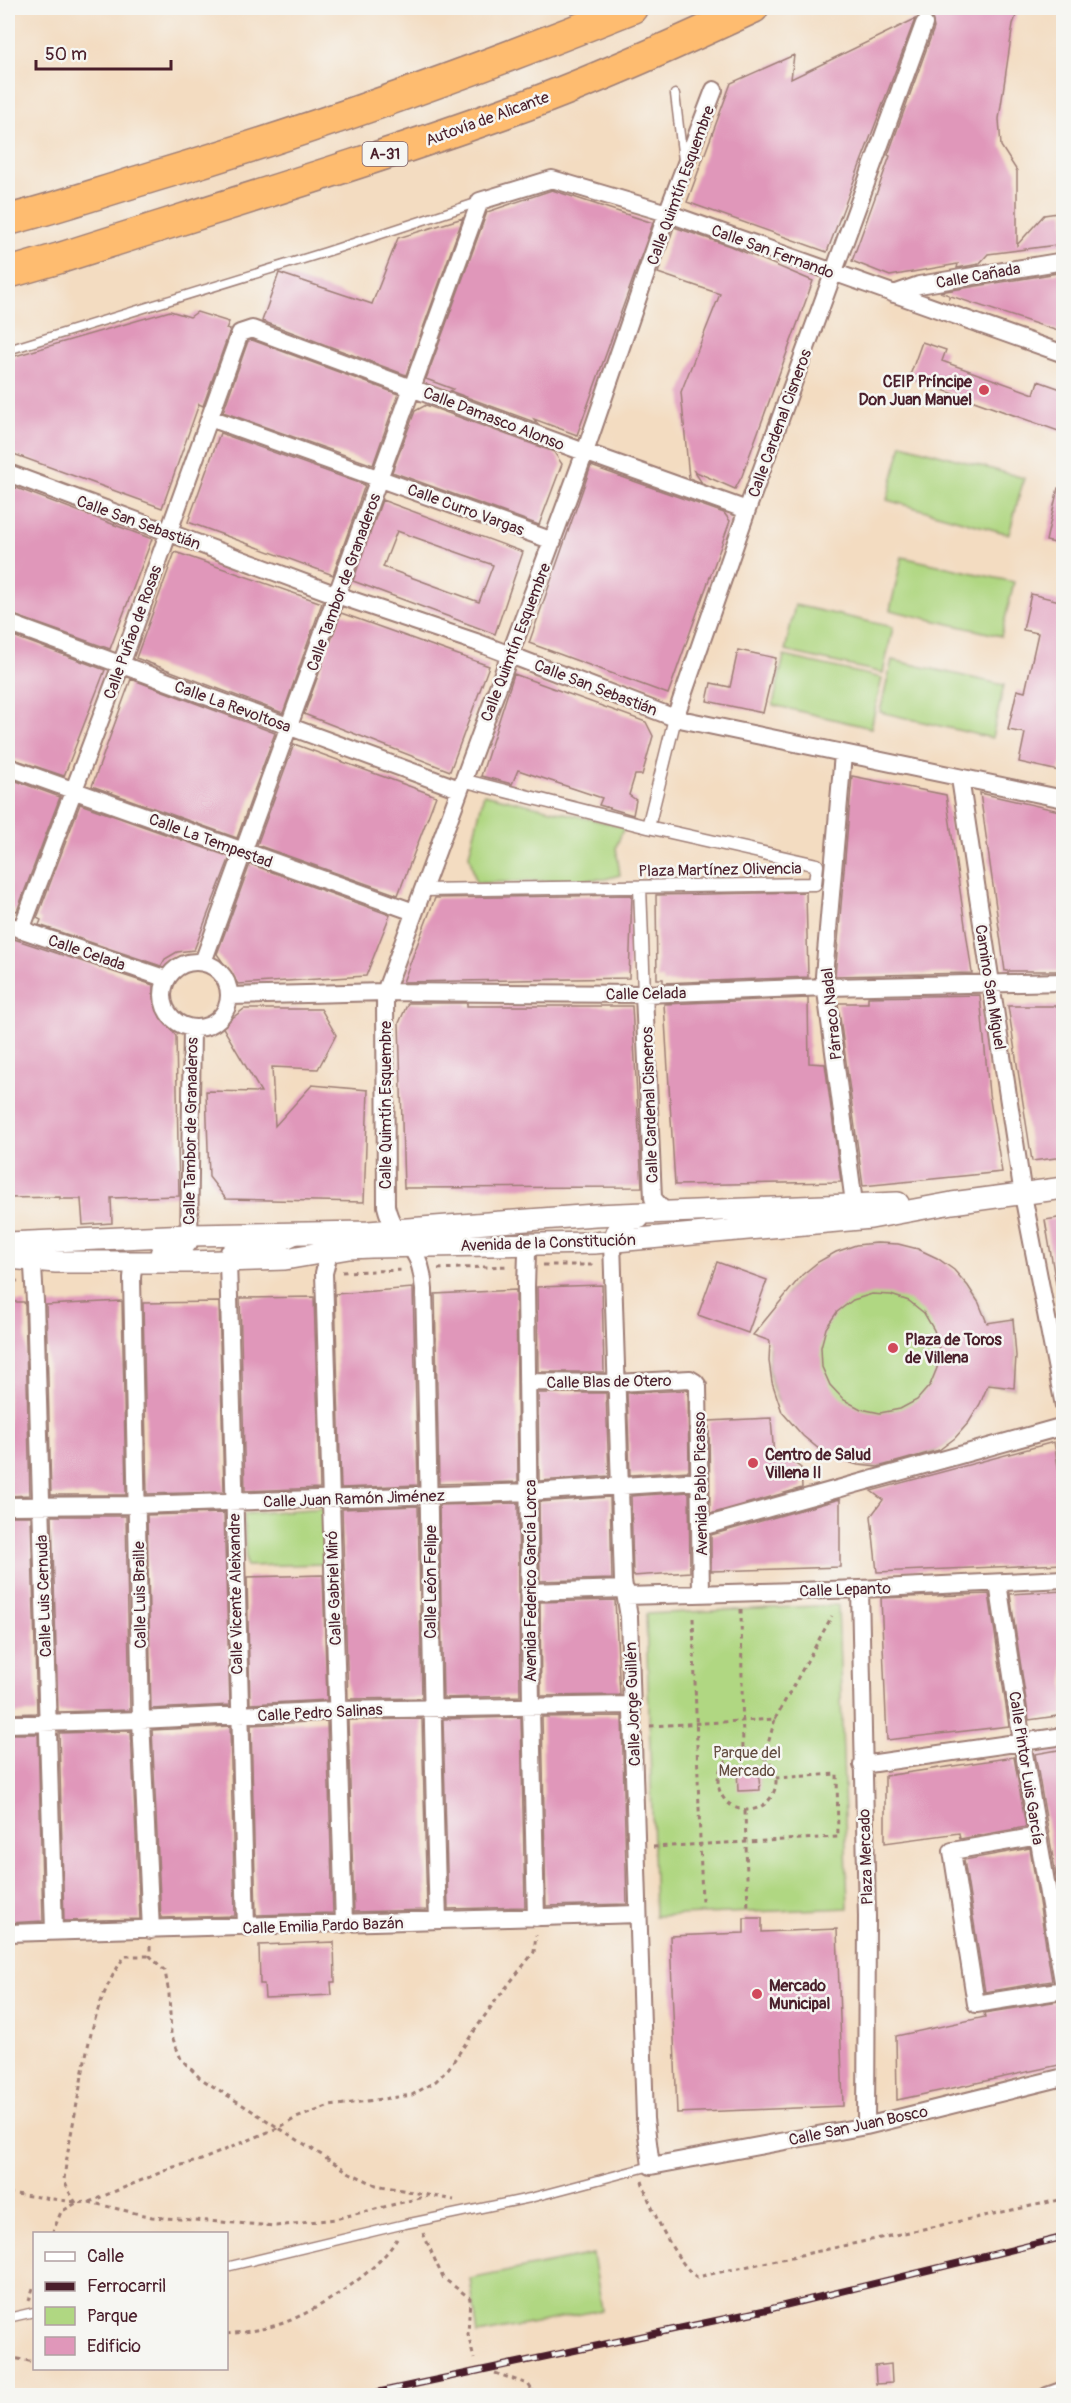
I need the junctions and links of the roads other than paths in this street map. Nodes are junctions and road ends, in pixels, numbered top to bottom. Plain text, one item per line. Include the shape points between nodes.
1 (632, 8) edge
2 (753, 8) edge
3 (924, 24) dead end
4 (714, 90) dead end
5 (675, 94) dead end
6 (684, 169) junction
7 (480, 201) junction
8 (668, 213) junction
9 (8, 220) edge
10 (1064, 261) edge
11 (8, 273) edge
12 (833, 273) junction
13 (894, 294) junction
14 (240, 333) joint
15 (8, 350) edge
16 (1064, 354) edge
17 (413, 388) junction
18 (210, 418) junction
19 (585, 452) junction
20 (8, 474) edge
21 (380, 479) junction
22 (747, 510) junction
23 (168, 533) junction
24 (553, 541) junction
25 (337, 595) junction
26 (8, 623) edge
27 (510, 655) junction
28 (121, 665) junction
29 (675, 718) junction
30 (290, 727) junction
31 (843, 754) junction
32 (8, 767) edge
33 (960, 778) junction
34 (461, 784) junction
35 (74, 791) junction
36 (1064, 800) edge
37 (648, 827) junction
38 (244, 852) junction
39 (640, 887) junction
40 (422, 890) junction
41 (414, 912) junction
42 (14, 927) edge
43 (203, 962) junction
44 (167, 979) junction
45 (990, 982) junction
46 (1064, 982) edge
47 (827, 987) junction
48 (385, 992) junction
49 (644, 994) junction
50 (229, 996) junction
51 (192, 1028) junction
52 (1064, 1188) edge
53 (1023, 1195) junction
54 (854, 1203) junction
55 (952, 1203) junction
56 (386, 1206) junction
57 (725, 1209) junction
58 (664, 1211) junction
59 (395, 1230) junction
60 (368, 1232) junction
61 (189, 1235) junction
62 (297, 1235) junction
63 (612, 1242) junction
64 (8, 1243) edge
65 (531, 1245) junction
66 (411, 1246) junction
67 (329, 1253) junction
68 (8, 1258) edge
69 (228, 1260) junction
70 (29, 1261) junction
71 (137, 1262) junction
72 (1059, 1364) edge
73 (690, 1379) joint
74 (527, 1382) junction
75 (617, 1383) junction
76 (1064, 1406) edge
77 (1064, 1426) edge
78 (700, 1481) junction
79 (621, 1485) junction
80 (529, 1492) junction
81 (430, 1495) junction
82 (330, 1498) junction
83 (233, 1502) junction
84 (138, 1505) junction
85 (8, 1506) edge
86 (40, 1507) junction
87 (701, 1527) junction
88 (1064, 1579) edge
89 (998, 1583) junction
90 (860, 1589) junction
91 (529, 1592) junction
92 (626, 1592) junction
93 (701, 1594) junction
94 (632, 1705) junction
95 (531, 1707) junction
96 (431, 1708) junction
97 (337, 1710) junction
98 (238, 1716) junction
99 (141, 1720) junction
100 (47, 1723) junction
101 (8, 1724) edge
102 (1064, 1736) edge
103 (1022, 1742) junction
104 (862, 1765) junction
105 (1038, 1836) junction
106 (638, 1914) junction
107 (536, 1918) junction
108 (438, 1920) junction
109 (344, 1924) junction
110 (246, 1927) junction
111 (151, 1930) junction
112 (54, 1931) junction
113 (8, 1933) edge
114 (1064, 1989) edge
115 (1064, 2077) edge
116 (866, 2126) junction
117 (645, 2167) junction
118 (228, 2267) edge
119 (33, 2312) edge
120 (8, 2318) edge
121 (1064, 2390) edge
122 (1047, 2396) edge

1 - 9 highway via 390,100 219,157
2 - 11 highway, Autovía de Alicante / A-31 via 529,104 402,149
3 - 12 street, Calle Cardenal Cisneros
4 - 6 street, Calle Quimtín Esquembre
5 - 6 lane
6 - 8 street, Calle Quimtín Esquembre
7 - 8 street, Calle San Fernando via 552,179
7 - 15 lane
7 - 17 street, Calle Tambor de Granaderos
8 - 12 street, Calle San Fernando
8 - 19 street, Calle Quimtín Esquembre
10 - 13 street, Calle Cañada via 919,285
12 - 13 street, Calle San Fernando
12 - 22 street, Calle Cardenal Cisneros
13 - 16 street, Calle San Fernando
14 - 17 street, Calle Damasco Alonso via 252,329
14 - 18 street, Calle Puñao de Rosas
17 - 19 street, Calle Damasco Alonso
17 - 21 street, Calle Tambor de Granaderos
18 - 21 street, Calle Curro Vargas
18 - 23 street, Calle Puñao de Rosas
19 - 22 street, Calle Damasco Alonso
19 - 24 street, Calle Quimtín Esquembre
20 - 23 street, Calle San Sebastián
21 - 24 street, Calle Curro Vargas
21 - 25 street, Calle Tambor de Granaderos
22 - 29 street, Calle Cardenal Cisneros
23 - 25 street, Calle San Sebastián
23 - 28 street, Calle Puñao de Rosas
24 - 27 street, Calle Quimtín Esquembre
25 - 27 street, Calle San Sebastián
25 - 30 street, Calle Tambor de Granaderos
26 - 28 street, Calle La Revoltosa
27 - 29 street, Calle San Sebastián
27 - 34 street, Calle Quimtín Esquembre
28 - 30 street, Calle La Revoltosa
28 - 35 street, Calle Puñao de Rosas
29 - 31 street, Calle San Sebastián
29 - 37 street, Calle Cardenal Cisneros
30 - 34 street, Calle La Revoltosa
30 - 38 street, Calle Tambor de Granaderos
31 - 33 street, Calle San Sebastián
31 - 47 street, Párraco Nadal via 824,976
32 - 35 street, Calle La Tempestad
33 - 36 street, Calle San Sebastián
33 - 45 street, Camino San Miguel
34 - 37 street, Plaza Martínez Olivencia
34 - 40 street, Calle Quimtín Esquembre
35 - 38 street, Calle La Tempestad
35 - 42 street, Calle Puñao de Rosas
37 - 39 street, Plaza Martínez Olivencia via 817,865 815,884
38 - 41 street, Calle La Tempestad
38 - 43 street, Calle Tambor de Granaderos
39 - 40 street, Plaza Martínez Olivencia
39 - 49 street, Calle Cardenal Cisneros
40 - 41 street, Calle Quimtín Esquembre
41 - 48 street, Calle Quimtín Esquembre
42 - 44 street, Calle Celada
43 - 44 street via 182,964
43 - 50 street via 219,971
44 - 51 street via 163,989 166,1010 181,1025
45 - 46 street, Calle Celada
45 - 47 street, Calle Celada
45 - 53 street, Camino San Miguel
47 - 49 street, Calle Celada
47 - 54 street, Párraco Nadal
48 - 49 street, Calle Celada
48 - 50 street, Calle Celada
48 - 56 street, Calle Quimtín Esquembre
49 - 58 street, Calle Cardenal Cisneros via 652,1198
50 - 51 street via 217,1020
51 - 61 street, Calle Tambor de Granaderos
52 - 53 street, Avenida de la Constitución
53 - 55 street, Avenida de la Constitución
53 - 72 street, Camino San Miguel
54 - 55 street
54 - 57 street
55 - 63 street, Avenida de la Constitución via 871,1218
56 - 59 street
56 - 60 street
57 - 58 street
57 - 63 street via 694,1218 622,1223 616,1227
58 - 59 street
59 - 60 street
59 - 66 street
60 - 62 street
61 - 62 street
61 - 64 street
61 - 70 street via 189,1243 181,1252 75,1255
62 - 69 street via 276,1245 237,1247 229,1252
63 - 65 street, Avenida de la Constitución
63 - 75 street, Calle Jorge Guillén
65 - 66 street, Avenida de la Constitución
65 - 74 street, Avenida Federico García Lorca via 526,1259
66 - 67 street, Avenida de la Constitución via 349,1248
66 - 81 street, Calle León Felipe via 422,1270 424,1290
67 - 69 street, Avenida de la Constitución
67 - 82 street, Calle Gabriel Miró via 324,1273
68 - 70 street, Avenida de la Constitución
69 - 71 street, Avenida de la Constitución
69 - 83 street, Calle Vicente Aleixandre
70 - 71 street, Avenida de la Constitución
70 - 86 street, Calle Luis Cernuda via 33,1267 35,1301
71 - 84 street, Calle Luis Braille via 132,1278
72 - 76 street, Camino San Miguel
73 - 75 street, Calle Blas de Otero
73 - 78 street, Avenida Pablo Picasso via 698,1386
74 - 75 street, Calle Blas de Otero
74 - 80 street, Avenida Federico García Lorca
75 - 79 street, Calle Jorge Guillén
77 - 87 street
78 - 79 street, Calle Juan Ramón Jiménez
78 - 87 street, Avenida Pablo Picasso
79 - 80 street, Calle Juan Ramón Jiménez
79 - 92 street, Calle Jorge Guillén
80 - 81 street, Calle Juan Ramón Jiménez
80 - 91 street, Avenida Federico García Lorca
81 - 82 street, Calle Juan Ramón Jiménez
81 - 96 street, Calle León Felipe
82 - 83 street, Calle Juan Ramón Jiménez
82 - 97 street, Calle Gabriel Miró
83 - 84 street, Calle Juan Ramón Jiménez
83 - 98 street, Calle Vicente Aleixandre
84 - 86 street, Calle Juan Ramón Jiménez
84 - 99 street, Calle Luis Braille
85 - 86 street, Calle Juan Ramón Jiménez
86 - 100 street, Calle Luis Cernuda
87 - 93 street, Avenida Pablo Picasso
88 - 89 street, Calle Lepanto
89 - 90 street, Calle Lepanto
89 - 103 street, Calle Pintor Luis García
90 - 93 street, Calle Lepanto
90 - 104 street, Plaza Mercado
91 - 92 street, Calle Lepanto
91 - 95 street, Avenida Federico García Lorca
92 - 93 street, Calle Lepanto
92 - 94 street, Calle Jorge Guillén
94 - 95 street, Calle Pedro Salinas
94 - 106 street, Calle Jorge Guillén
95 - 96 street, Calle Pedro Salinas
95 - 107 street, Avenida Federico García Lorca
96 - 97 street, Calle Pedro Salinas
96 - 108 street, Calle León Felipe
97 - 98 street, Calle Pedro Salinas
97 - 109 street, Calle Gabriel Miró
98 - 99 street, Calle Pedro Salinas
98 - 110 street, Calle Vicente Aleixandre
99 - 100 street, Calle Pedro Salinas
99 - 111 street, Calle Luis Braille
100 - 101 street, Calle Pedro Salinas
100 - 112 street, Calle Luis Cernuda
102 - 103 street
103 - 104 street
103 - 105 street, Calle Pintor Luis García
104 - 116 street, Plaza Mercado via 867,1917
105 - 114 street, Calle Pintor Luis García
105 - 114 street via 952,1851 976,2004
106 - 107 street, Calle Emilia Pardo Bazán
106 - 117 street, Calle Jorge Guillén
107 - 108 street, Calle Emilia Pardo Bazán
108 - 109 street, Calle Emilia Pardo Bazán
109 - 110 street, Calle Emilia Pardo Bazán
110 - 111 street, Calle Emilia Pardo Bazán
111 - 112 street, Calle Emilia Pardo Bazán
112 - 113 street, Calle Emilia Pardo Bazán
115 - 116 street, Calle San Juan Bosco
116 - 117 street, Calle San Juan Bosco
117 - 118 lane via 530,2198
119 - 120 lane
121 - 122 street

